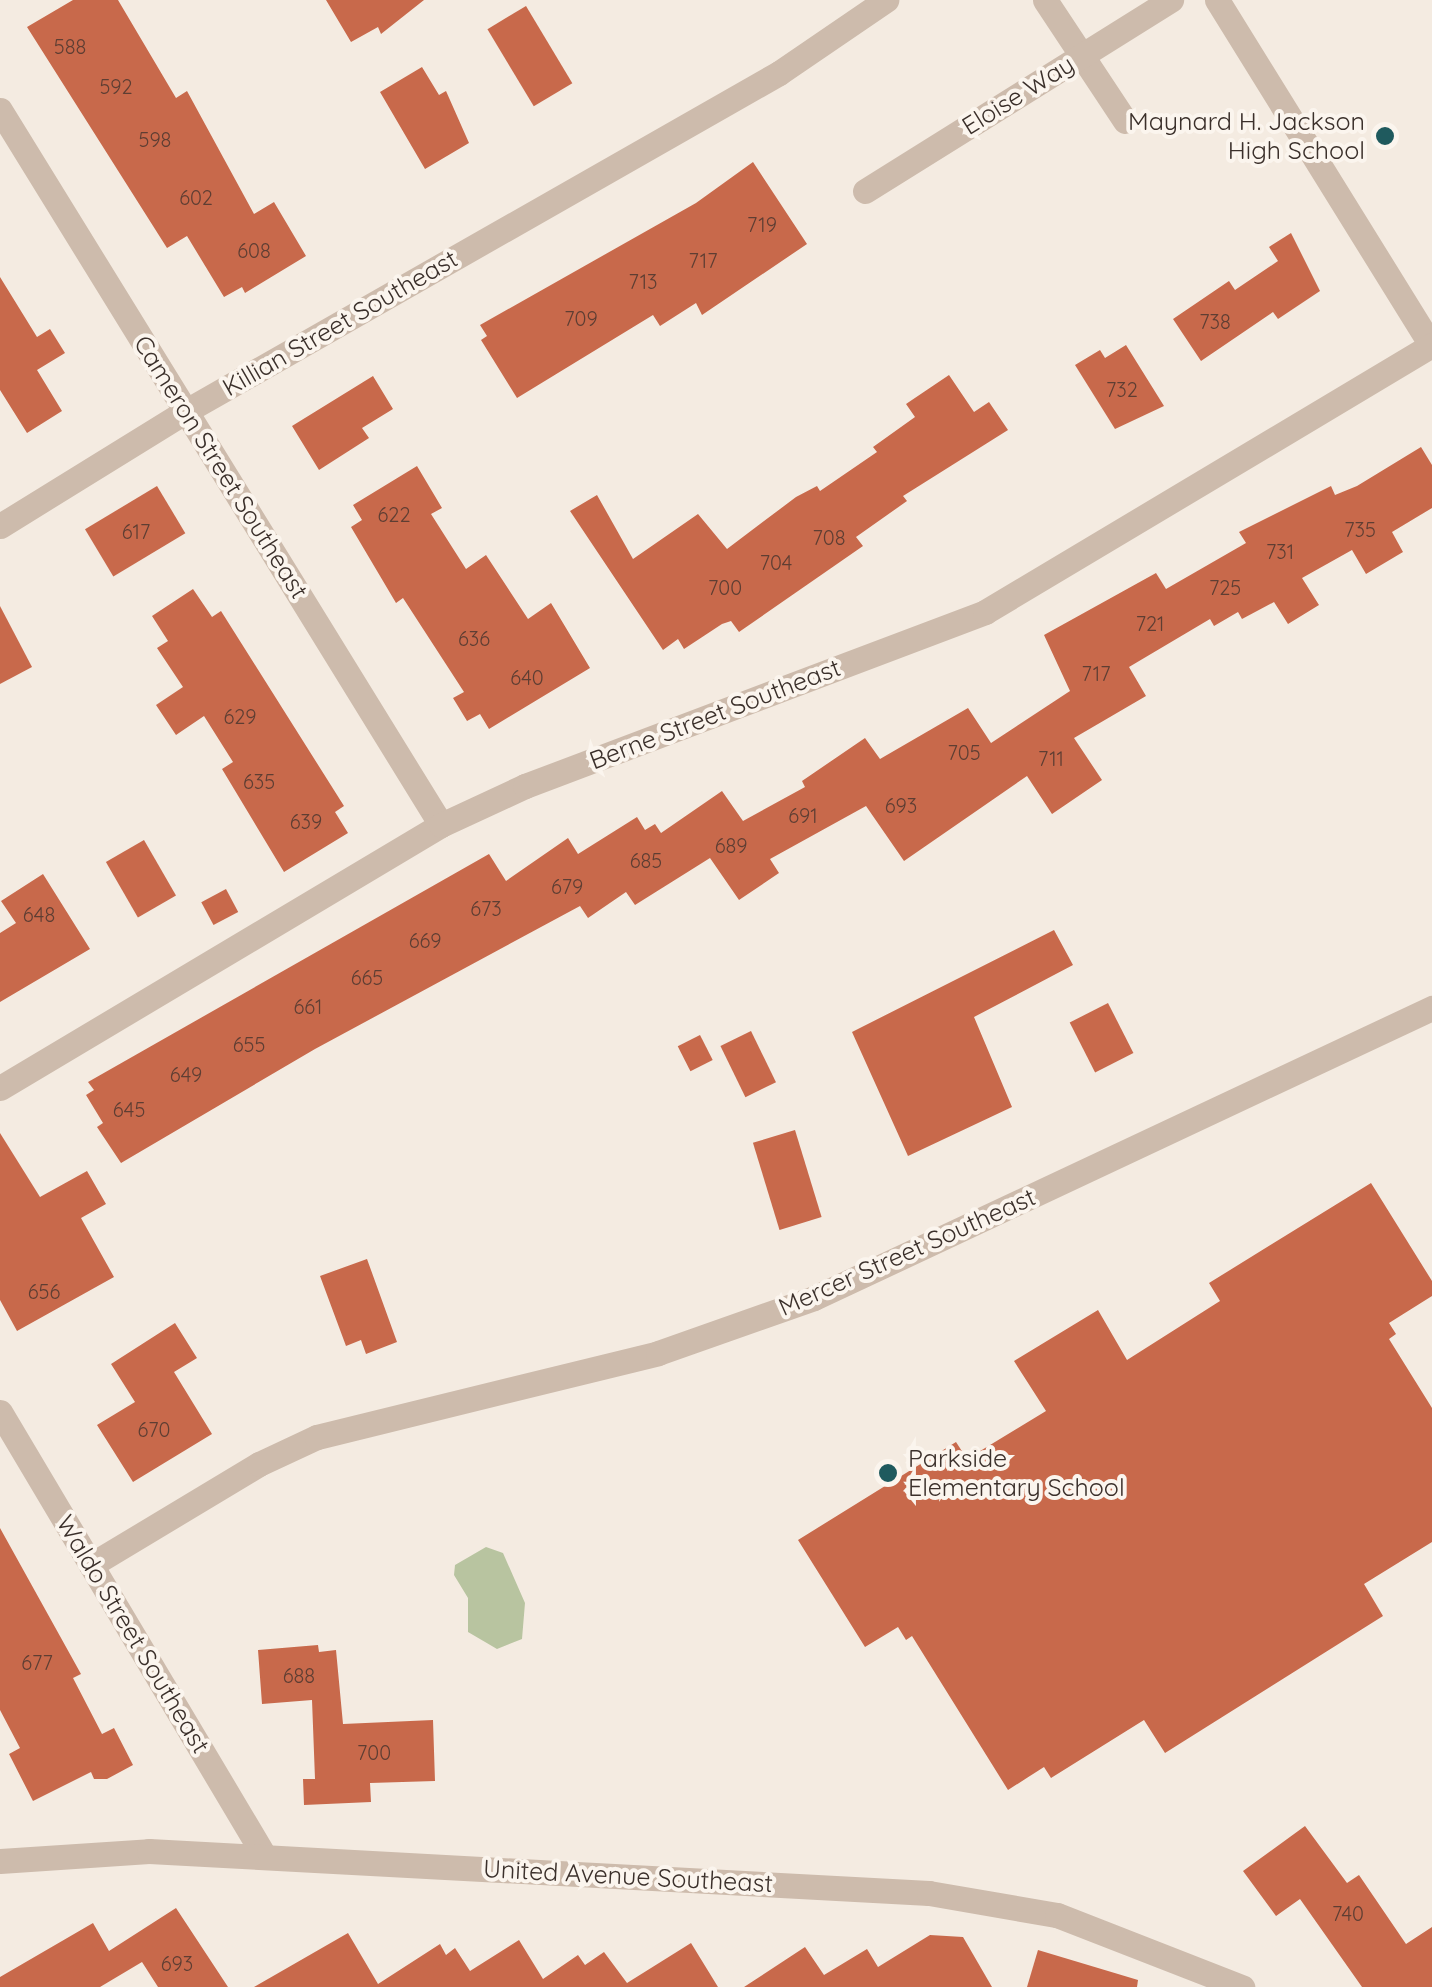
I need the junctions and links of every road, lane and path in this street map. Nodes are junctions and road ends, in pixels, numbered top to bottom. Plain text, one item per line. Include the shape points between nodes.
1 (886, 0) edge
2 (1045, 0) edge
3 (1171, 0) edge
4 (1217, 0) edge
5 (1082, 54) junction
6 (0, 110) edge
7 (1125, 121) dead end
8 (865, 191) dead end
9 (1432, 346) edge
10 (186, 411) junction
11 (0, 526) edge
12 (441, 825) junction
13 (1432, 1008) edge
14 (0, 1088) edge
15 (0, 1412) edge
16 (92, 1565) junction
17 (265, 1856) junction
18 (0, 1861) edge
19 (1242, 1987) edge

1 - 10 street, Killian Street Southeast via 779,73
2 - 5 street
3 - 5 street, Eloise Way
4 - 9 street
5 - 7 street
5 - 8 street, Eloise Way
6 - 10 street, Cameron Street Southeast
9 - 12 street, Berne Street Southeast via 984,612 524,786
10 - 11 street, Killian Street Southeast
10 - 12 street, Cameron Street Southeast
12 - 14 street, Berne Street Southeast
13 - 16 street, Mercer Street Southeast via 814,1298 649,1356 316,1437
15 - 16 street, Waldo Street Southeast
16 - 17 street, Waldo Street Southeast
17 - 18 street, United Avenue Southeast via 149,1851
17 - 19 street, United Avenue Southeast via 928,1893 1057,1915

